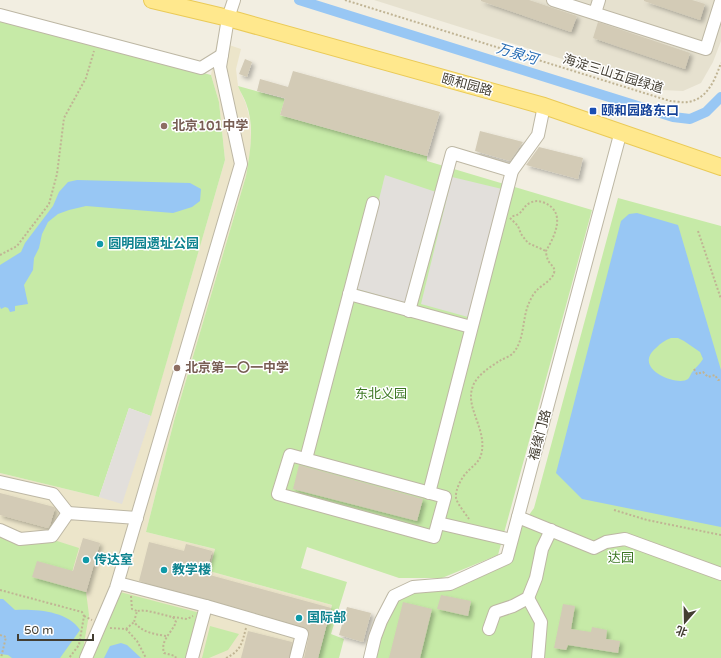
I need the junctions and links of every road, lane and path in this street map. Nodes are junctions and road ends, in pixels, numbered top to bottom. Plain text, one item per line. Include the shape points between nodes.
1 (152, 0) edge
2 (234, 0) edge
3 (345, 0) edge
4 (553, 0) edge
5 (599, 0) edge
6 (714, 0) edge
7 (721, 2) edge
8 (595, 13) junction
9 (0, 15) edge
10 (228, 18) junction
11 (98, 40) junction
12 (222, 55) junction
13 (721, 63) edge
14 (544, 106) junction
15 (621, 132) junction
16 (720, 165) edge
17 (512, 171) junction
18 (373, 203) dead end
19 (698, 231) dead end
20 (546, 251) junction
21 (1, 254) edge
22 (349, 294) junction
23 (721, 299) edge
24 (410, 311) junction
25 (472, 327) junction
26 (694, 369) dead end
27 (721, 380) edge
28 (306, 459) junction
29 (0, 482) edge
30 (429, 493) junction
31 (614, 510) dead end
32 (68, 513) junction
33 (518, 517) junction
34 (137, 518) junction
35 (438, 523) junction
36 (0, 530) edge
37 (551, 530) junction
38 (473, 532) junction
39 (721, 535) edge
40 (511, 540) junction
41 (721, 574) edge
42 (118, 583) junction
43 (133, 587) junction
44 (0, 590) edge
45 (528, 598) junction
46 (202, 605) junction
47 (137, 612) junction
48 (173, 617) junction
49 (248, 618) junction
50 (134, 622) junction
51 (101, 624) junction
52 (126, 629) junction
53 (489, 629) dead end
54 (0, 635) edge
55 (166, 636) junction
56 (1, 657) edge
57 (69, 658) edge
58 (86, 658) edge
59 (146, 658) edge
60 (176, 658) edge
61 (192, 658) edge
62 (226, 658) edge
63 (296, 658) edge
64 (370, 658) edge
65 (538, 658) edge

1 - 10 main road, 颐和园路
2 - 10 street
3 - 13 path, 海淀三山五园绿道 via 670,101 688,102 702,96 713,84
4 - 8 street
5 - 8 street
6 - 7 street
7 - 8 street via 706,49
9 - 11 street
10 - 12 street
10 - 14 main road, 颐和园路
11 - 12 street via 201,68
11 - 21 path via 86,78 64,118 57,174 49,204 17,246
12 - 34 street via 220,67 241,164
14 - 15 main road, 颐和园路
14 - 17 street via 538,135
15 - 16 main road, 颐和园路
15 - 33 street, 福缘门路
17 - 24 street via 452,153
17 - 25 street
18 - 22 street
19 - 23 path
20 - 20 path via 555,234 554,209 537,201 529,203 516,216 509,216 528,243
20 - 38 path via 554,273 551,279 535,291 529,303 524,315 520,342 513,353 476,380 472,389 472,407 483,444 481,456 461,479 456,498
22 - 24 street
22 - 28 street
24 - 25 street
25 - 30 street
26 - 27 path via 697,374 703,372 708,377 715,375
28 - 30 street
28 - 35 street via 290,455 278,494 434,537
29 - 32 street via 53,494
30 - 35 street via 445,497
31 - 39 path via 647,520
32 - 34 street
32 - 36 street via 52,536 20,539
33 - 37 street
33 - 40 street, 福缘门路
34 - 42 street
35 - 38 street
37 - 41 street via 594,548 606,542 625,539
37 - 45 street via 542,549 536,578
38 - 40 street
40 - 64 street, 福缘门路 via 507,558 450,584 413,587 394,596 381,621
42 - 43 street
42 - 51 street
43 - 46 street
43 - 47 path via 132,608
44 - 57 path via 82,612 84,616 79,645
45 - 53 street via 495,612
45 - 65 street via 541,622
46 - 48 path via 187,620
46 - 49 street
46 - 61 street
47 - 48 path via 146,610
47 - 50 path
48 - 55 path via 176,622 173,630
49 - 62 path via 242,645
49 - 63 street via 302,634
50 - 52 path
50 - 55 path via 140,629
51 - 52 path via 110,628
51 - 58 street
52 - 59 path via 137,641
54 - 56 path via 6,637
55 - 60 path via 162,648 164,653

